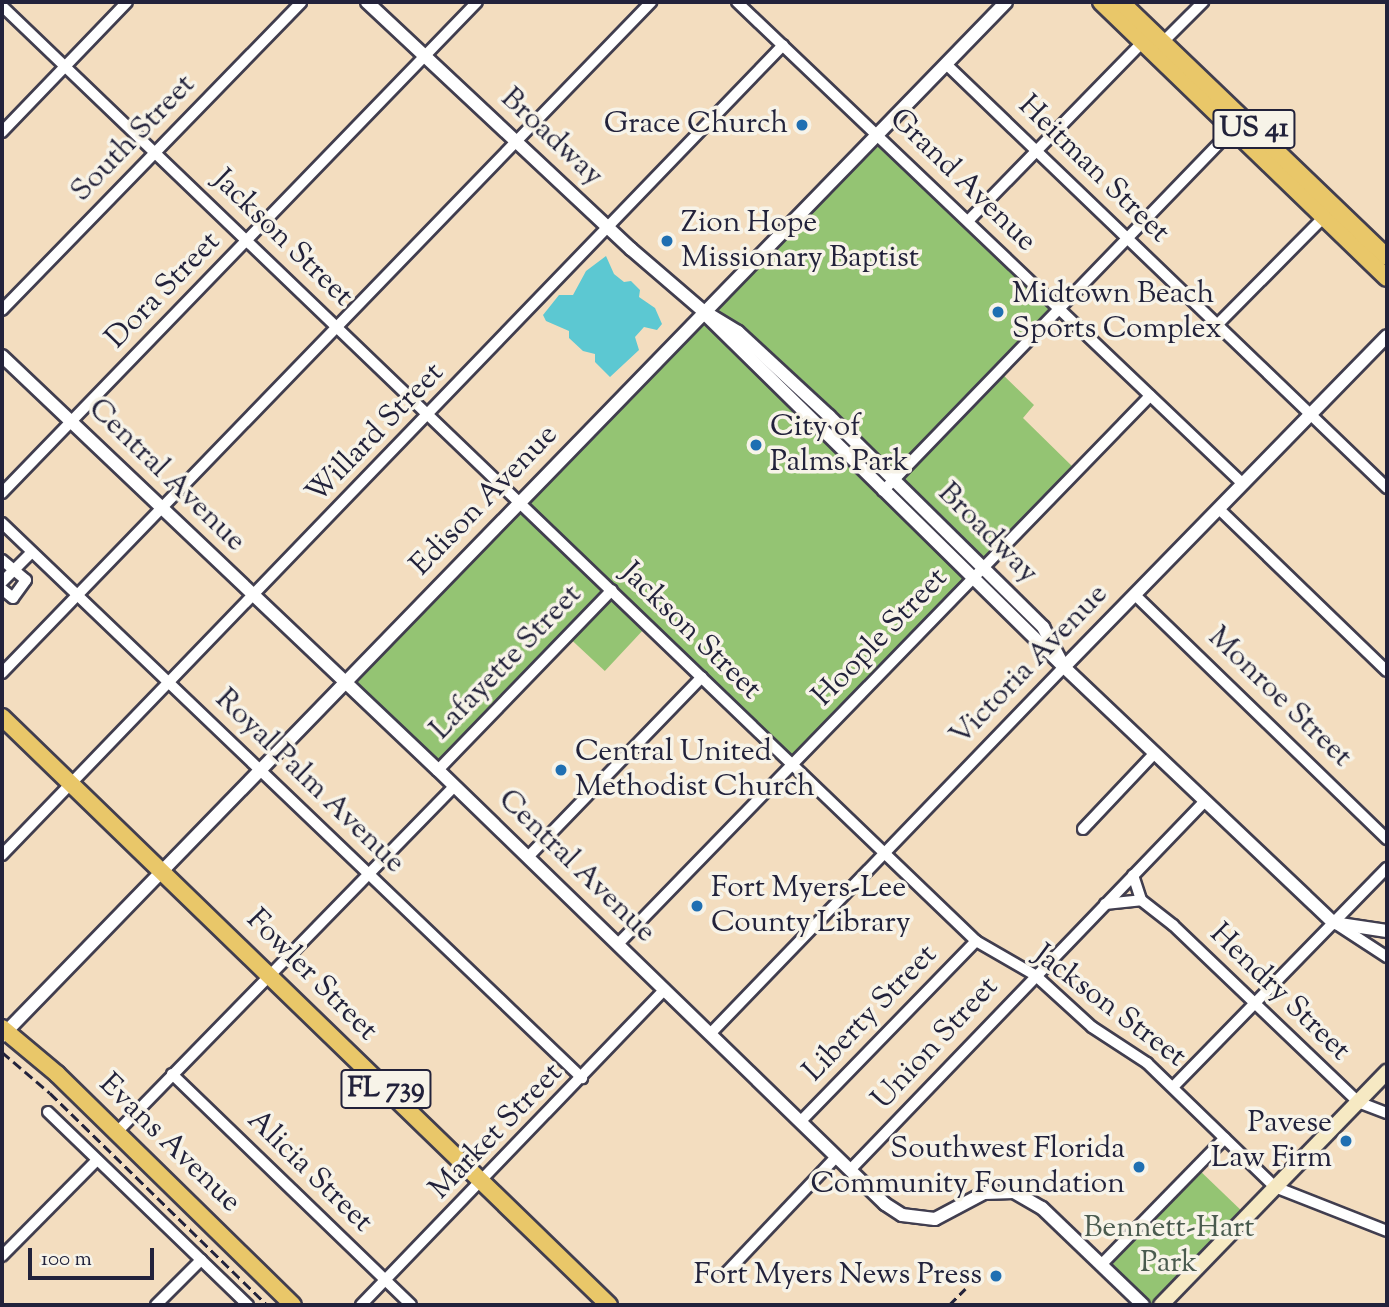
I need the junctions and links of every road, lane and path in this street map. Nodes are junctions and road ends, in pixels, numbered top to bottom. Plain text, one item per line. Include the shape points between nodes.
1 (127, 2) edge
2 (301, 2) edge
3 (367, 2) edge
4 (477, 2) edge
5 (651, 2) edge
6 (737, 2) edge
7 (1006, 2) edge
8 (1101, 2) edge
9 (1121, 2) edge
10 (1203, 2) edge
11 (2, 6) edge
12 (1163, 42) junction
13 (1142, 43) junction
14 (783, 45) junction
15 (424, 54) junction
16 (946, 64) junction
17 (65, 66) junction
18 (1232, 131) junction
19 (2, 132) edge
20 (878, 134) junction
21 (516, 141) junction
22 (1268, 142) junction
23 (1037, 150) junction
24 (155, 152) junction
25 (1324, 217) junction
26 (969, 220) junction
27 (608, 228) junction
28 (1129, 237) junction
29 (247, 240) junction
30 (1387, 257) edge
31 (1387, 278) edge
32 (1059, 308) junction
33 (2, 310) edge
34 (702, 310) junction
35 (1218, 324) junction
36 (338, 326) junction
37 (1387, 336) edge
38 (2, 356) edge
39 (1150, 396) junction
40 (429, 414) junction
41 (1312, 414) junction
42 (72, 422) junction
43 (894, 479) junction
44 (1243, 484) junction
45 (1387, 488) edge
46 (883, 491) junction
47 (2, 493) edge
48 (520, 502) junction
49 (161, 508) junction
50 (1219, 509) junction
51 (2, 523) edge
52 (32, 552) junction
53 (2, 559) edge
54 (984, 566) junction
55 (16, 568) junction
56 (974, 577) junction
57 (2, 582) edge
58 (2, 589) edge
59 (612, 590) junction
60 (78, 595) junction
61 (253, 595) junction
62 (1135, 596) junction
63 (1064, 667) junction
64 (1387, 671) edge
65 (2, 673) edge
66 (702, 677) junction
67 (169, 681) junction
68 (345, 682) junction
69 (2, 717) edge
70 (1154, 754) junction
71 (793, 765) junction
72 (261, 769) junction
73 (438, 770) junction
74 (72, 782) junction
75 (454, 787) junction
76 (1204, 802) junction
77 (1083, 829) dead end
78 (1387, 839) edge
79 (885, 853) junction
80 (2, 855) edge
81 (528, 857) junction
82 (1387, 868) edge
83 (164, 870) junction
84 (369, 873) junction
85 (1133, 875) junction
86 (1141, 900) junction
87 (1105, 904) junction
88 (1334, 923) junction
89 (1387, 931) edge
90 (976, 941) junction
91 (618, 944) junction
92 (1387, 957) edge
93 (270, 975) junction
94 (1035, 975) junction
95 (665, 989) junction
96 (1254, 1005) junction
97 (3, 1032) edge
98 (711, 1033) junction
99 (1387, 1072) edge
100 (172, 1073) junction
101 (582, 1078) junction
102 (1174, 1086) junction
103 (1358, 1102) junction
104 (48, 1112) dead end
105 (1387, 1113) edge
106 (801, 1121) junction
107 (117, 1132) junction
108 (1225, 1138) junction
109 (836, 1157) junction
110 (97, 1160) junction
111 (850, 1170) junction
112 (482, 1182) junction
113 (1275, 1187) junction
114 (1387, 1231) edge
115 (2, 1256) edge
116 (201, 1260) junction
117 (1101, 1265) junction
118 (726, 1273) dead end
119 (386, 1280) junction
120 (156, 1305) edge
121 (247, 1305) edge
122 (293, 1305) edge
123 (361, 1305) edge
124 (411, 1305) edge
125 (609, 1305) edge
126 (1143, 1305) edge
127 (1161, 1305) edge

1 - 17 street
2 - 24 street, South Street
3 - 15 street, Broadway
4 - 15 street, Dora Street
5 - 21 street
6 - 14 street, Grand Avenue
7 - 16 street, Edison Avenue
8 - 13 main road, US 41
9 - 12 main road, US 41
10 - 12 street
11 - 17 street, Jackson Street
12 - 22 main road, US 41
13 - 18 main road, US 41
13 - 23 street
14 - 20 street, Grand Avenue
14 - 27 street, Willard Street
15 - 21 street, Broadway
15 - 29 street, Dora Street
16 - 20 street, Edison Avenue
16 - 23 street, Heitman Street
17 - 19 street
17 - 24 street, Jackson Street
18 - 22 main road
18 - 25 main road, US 41
18 - 28 street
20 - 26 street, Grand Avenue
20 - 34 street, Edison Avenue
21 - 27 street, Broadway
21 - 36 street
22 - 30 main road, US 41
23 - 26 street
23 - 28 street, Heitman Street
24 - 29 street, Jackson Street
24 - 33 street, South Street
25 - 31 main road, US 41
25 - 35 street
26 - 32 street, Grand Avenue
27 - 34 street, Broadway
27 - 40 street, Willard Street
28 - 32 street
28 - 35 street, Heitman Street
29 - 36 street, Jackson Street
29 - 42 street, Dora Street
32 - 39 street, Grand Avenue
32 - 43 street
34 - 43 street, Broadway via 737,332
34 - 46 street, Broadway via 722,335
34 - 48 street, Edison Avenue
35 - 41 street, Heitman Street
36 - 40 street, Jackson Street
36 - 49 street
37 - 41 street, Victoria Avenue
38 - 42 street, Central Avenue
39 - 44 street, Grand Avenue
39 - 54 street, Hoople Street
40 - 48 street, Jackson Street
40 - 61 street, Willard Street
41 - 44 street, Victoria Avenue
41 - 45 street, Heitman Street
42 - 47 street, Dora Street
42 - 49 street, Central Avenue
43 - 46 street
43 - 54 street, Broadway
44 - 50 street, Victoria Avenue
46 - 56 street, Broadway
48 - 59 street, Jackson Street
48 - 68 street, Edison Avenue
49 - 60 street
49 - 61 street, Central Avenue
50 - 62 street, Victoria Avenue
50 - 64 street
51 - 52 street, Royal Palm Avenue
52 - 55 street
52 - 60 street, Royal Palm Avenue
53 - 55 street
54 - 56 street, Hoople Street
54 - 63 street, Broadway via 1043,627
55 - 57 street
55 - 58 street via 26,583 13,598
56 - 63 street, Broadway
56 - 71 street, Hoople Street
59 - 66 street, Jackson Street
59 - 73 street, Lafayette Street
60 - 65 street
60 - 67 street, Royal Palm Avenue
61 - 67 street, Willard Street
61 - 68 street, Central Avenue
62 - 63 street, Victoria Avenue
62 - 78 street, Monroe Street
63 - 70 street, Broadway
63 - 79 street, Victoria Avenue
66 - 71 street, Jackson Street
66 - 81 street
67 - 72 street, Royal Palm Avenue
67 - 74 street, Willard Street
68 - 72 street, Edison Avenue
68 - 73 street, Central Avenue
69 - 74 main road, Fowler Street / FL 739
70 - 76 street, Broadway
70 - 77 street
71 - 79 street, Jackson Street
71 - 91 street, Hoople Street
72 - 83 street, Edison Avenue
72 - 84 street, Royal Palm Avenue
73 - 75 street, Central Avenue
74 - 80 street, Willard Street
74 - 83 main road, Fowler Street / FL 739
75 - 81 street, Central Avenue
75 - 84 street, Lafayette Street
76 - 85 street, Union Street
76 - 88 street, Broadway
79 - 90 street, Jackson Street
79 - 98 street, Victoria Avenue
81 - 91 street, Central Avenue
82 - 88 street
83 - 93 main road, Fowler Street / FL 739
83 - 97 street, Edison Avenue
84 - 93 street, Lafayette Street
84 - 101 street, Royal Palm Avenue
85 - 86 street
85 - 87 street, Union Street
86 - 87 street
86 - 96 street, Hendry Street
87 - 94 street, Union Street
88 - 89 street
88 - 92 street, Broadway
88 - 96 street
90 - 94 street, Jackson Street
90 - 106 street, Liberty Street
91 - 95 street, Central Avenue
93 - 100 street, Lafayette Street
93 - 112 main road, Fowler Street / FL 739
94 - 102 street, Jackson Street via 1093,1027
94 - 111 street, Union Street
95 - 98 street, Central Avenue
95 - 101 street, Market Street
96 - 102 street
96 - 103 street, Hendry Street
97 - 107 main road, Evans Avenue
98 - 106 street, Central Avenue
99 - 103 main road
100 - 107 street, Lafayette Street
100 - 119 street, Alicia Street
101 - 112 street, Market Street
102 - 108 street, Jackson Street
103 - 105 street, Hendry Street
103 - 113 main road
104 - 110 street
106 - 109 street, Central Avenue
107 - 122 main road, Evans Avenue
108 - 113 street, Jackson Street
108 - 117 street
109 - 111 street, Central Avenue
109 - 118 street
110 - 115 street
110 - 116 street
111 - 117 street, Central Avenue via 893,1211 914,1219 944,1216 984,1193 1014,1192 1042,1208
112 - 119 street, Market Street
112 - 125 main road, Fowler Street / FL 739
113 - 114 street, Jackson Street
113 - 127 main road
116 - 120 street
116 - 121 street
117 - 126 street, Central Avenue
119 - 123 street, Market Street
119 - 124 street, Alicia Street

